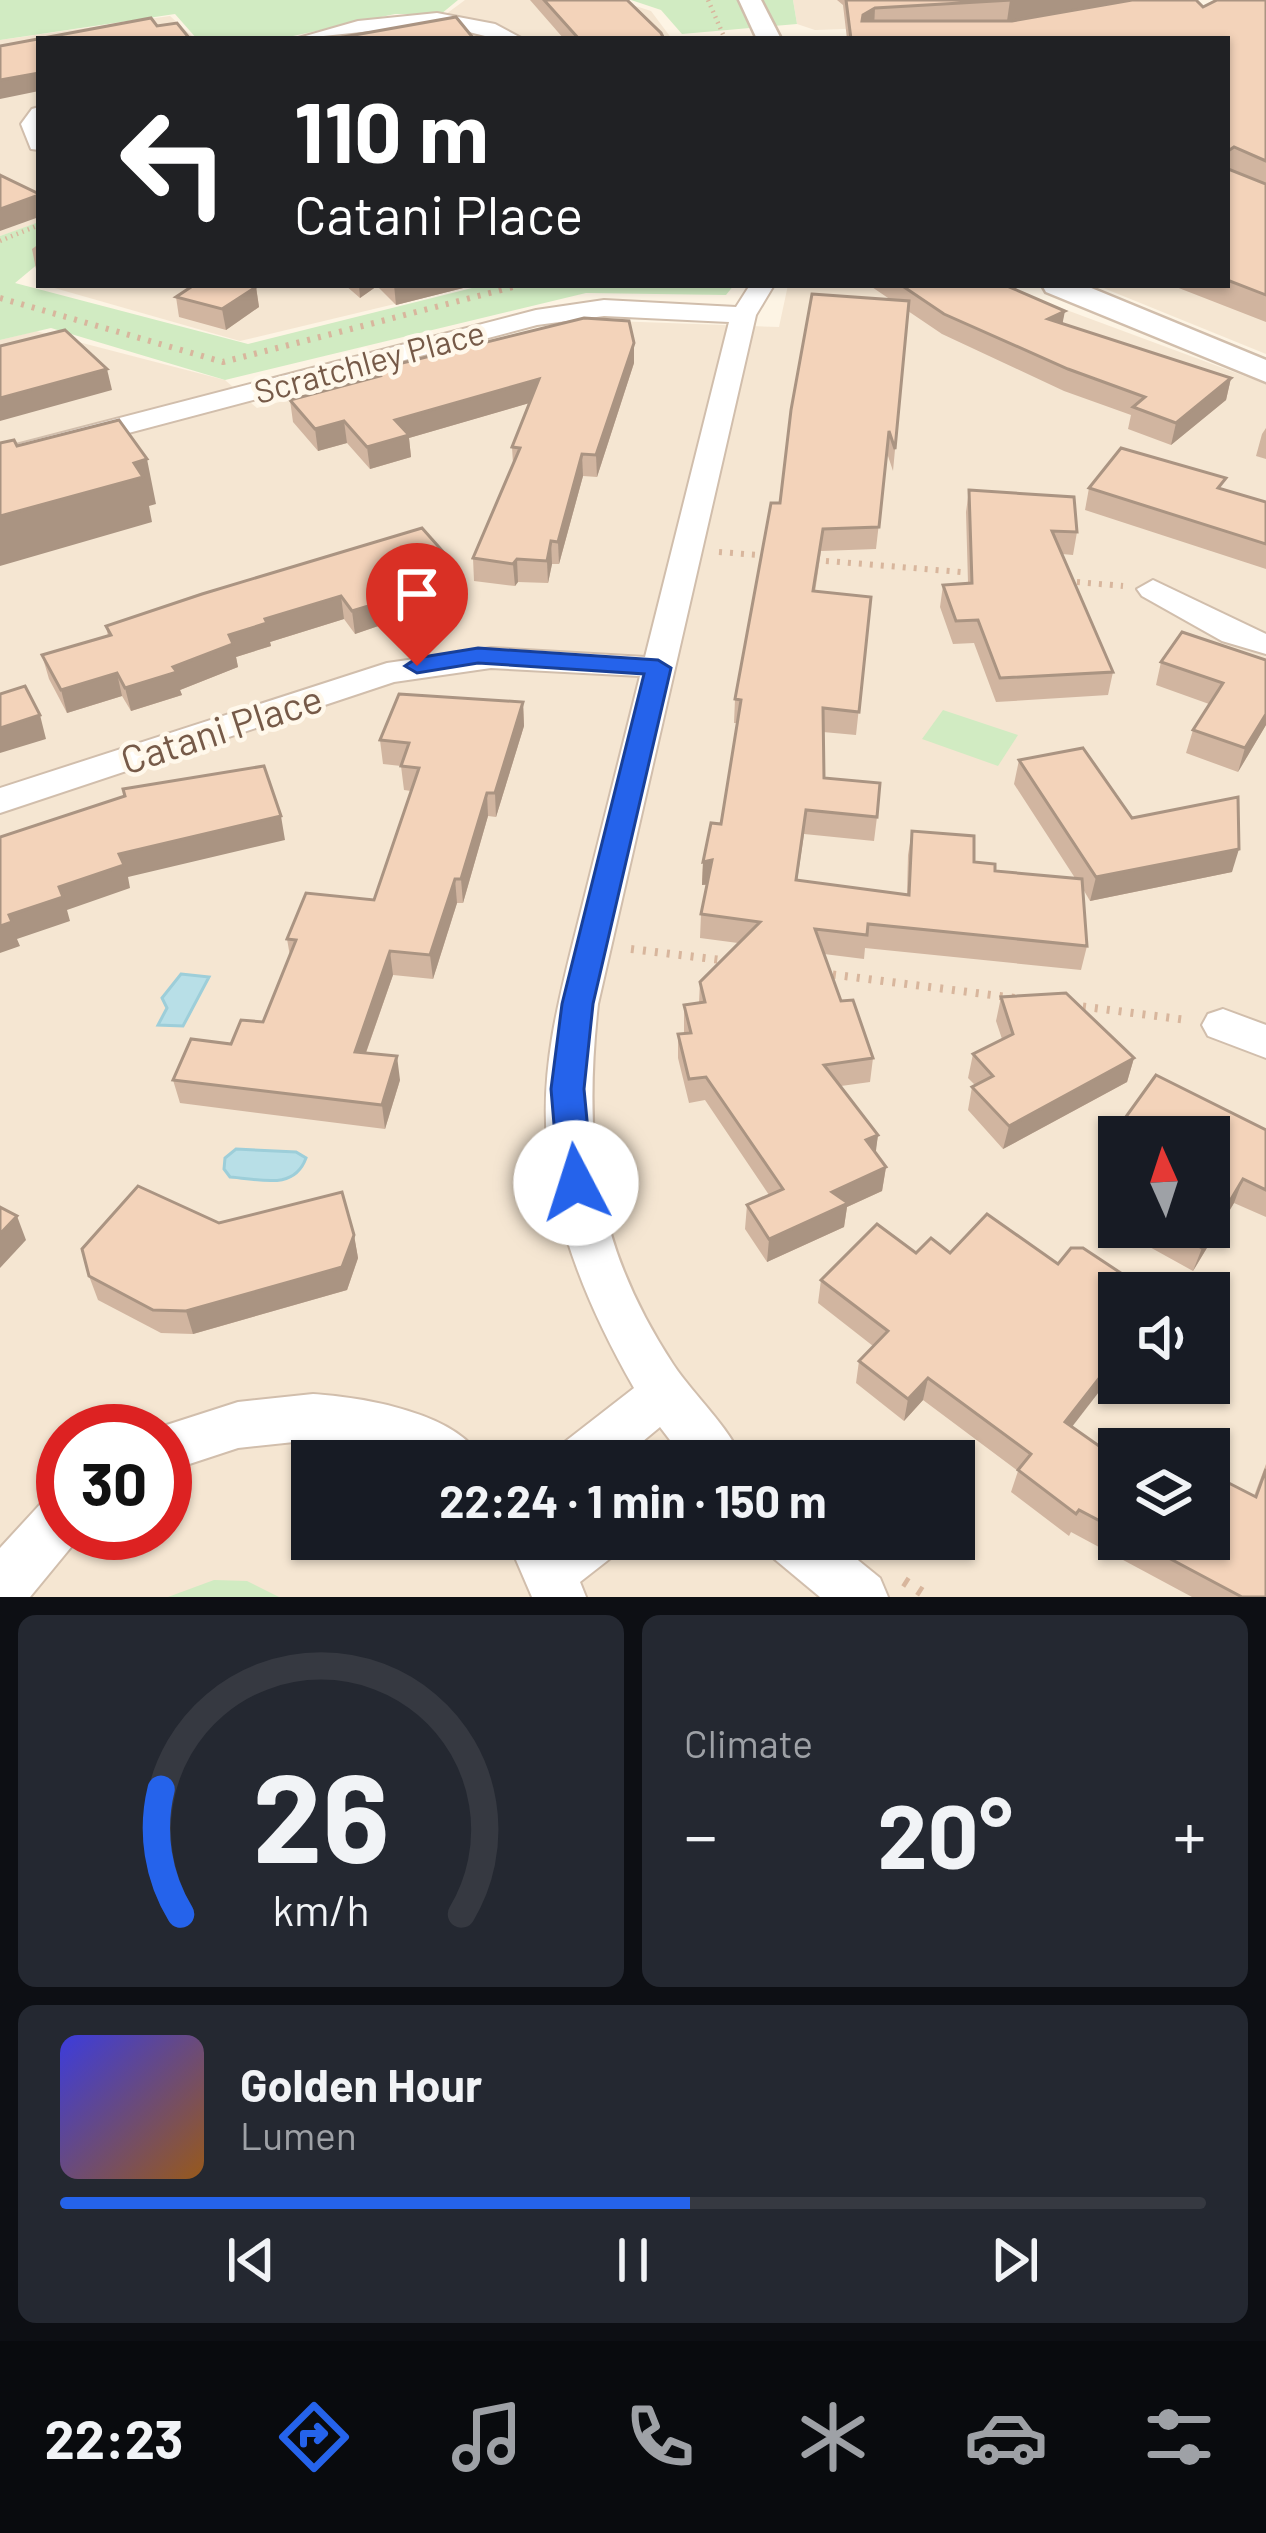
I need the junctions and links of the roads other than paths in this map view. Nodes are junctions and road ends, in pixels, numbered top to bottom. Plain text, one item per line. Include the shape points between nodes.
1 (750, 0) edge
2 (318, 36) edge
3 (505, 36) edge
4 (768, 36) edge
5 (1064, 288) edge
6 (752, 300) edge
7 (1266, 372) edge
8 (0, 458) edge
9 (1153, 589) road end
10 (1266, 644) edge
11 (658, 668) junction
12 (0, 801) edge
13 (1223, 1024) road end
14 (1266, 1042) edge
15 (665, 1394) junction
16 (192, 1439) edge
17 (417, 1440) edge
18 (607, 1440) edge
19 (695, 1440) edge
20 (36, 1546) edge
21 (816, 1560) edge
22 (0, 1594) edge
23 (861, 1597) edge

1 - 4 street
2 - 3 street via 428,17
5 - 7 street
6 - 8 street, Scratchley Place via 536,318
6 - 11 street
9 - 10 street
11 - 12 street, Catani Place via 539,656 448,659
11 - 15 street via 578,1004 568,1089 587,1232
13 - 14 street
15 - 18 street
15 - 19 street
16 - 17 street via 303,1415 351,1419
20 - 22 street
21 - 23 street

